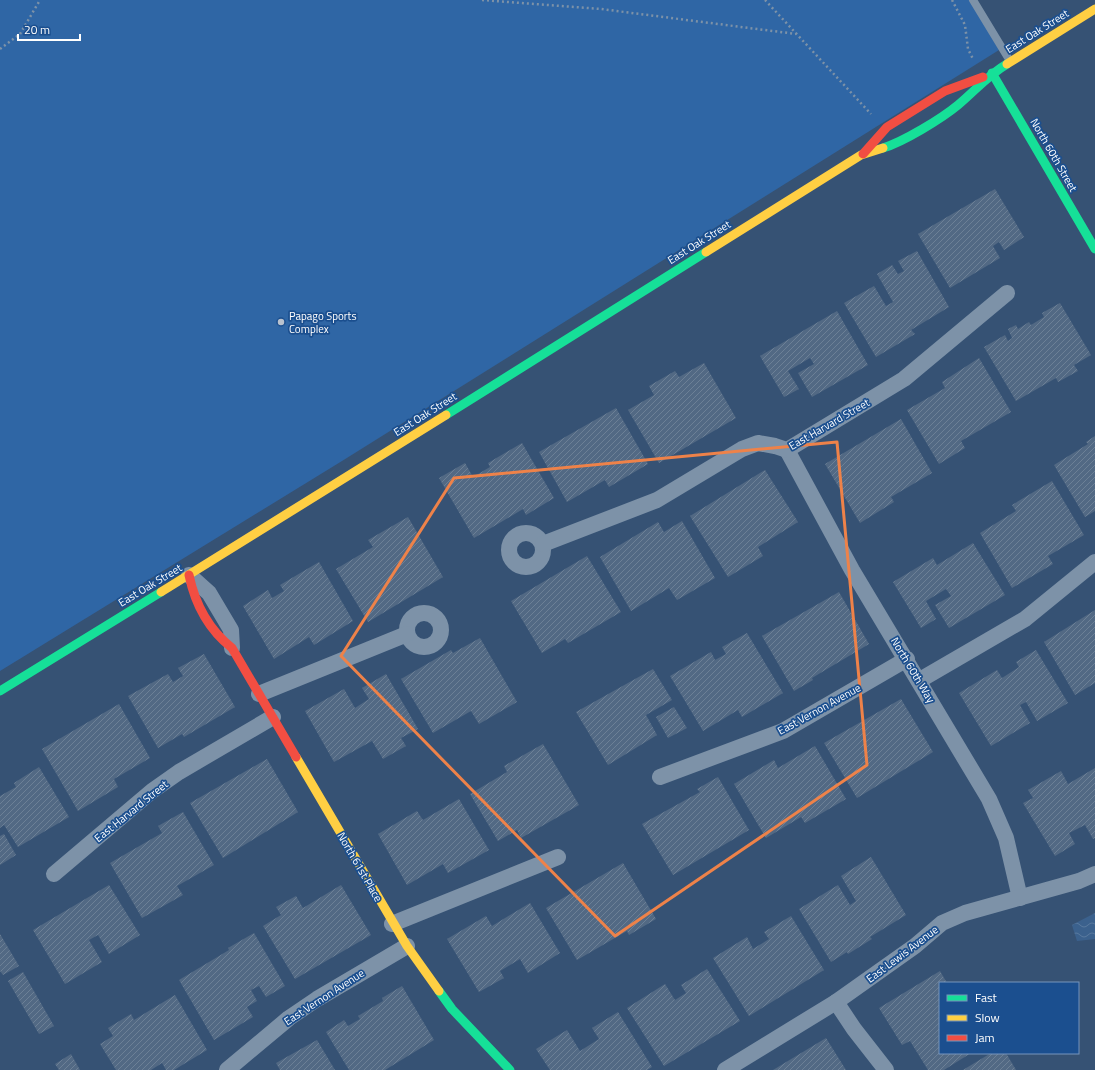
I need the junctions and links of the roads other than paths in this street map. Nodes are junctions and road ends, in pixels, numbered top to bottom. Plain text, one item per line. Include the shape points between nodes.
1 (973, 0) edge
2 (1095, 9) edge
3 (1010, 62) junction
4 (992, 73) junction
5 (861, 155) junction
6 (1095, 249) edge
7 (1007, 293) dead end
8 (787, 450) junction
9 (543, 544) dead end
10 (1095, 562) edge
11 (189, 576) junction
12 (406, 634) dead end
13 (232, 648) joint
14 (906, 659) junction
15 (920, 680) junction
16 (0, 691) edge
17 (259, 694) junction
18 (273, 717) junction
19 (660, 777) dead end
20 (558, 857) dead end
21 (54, 874) dead end
22 (1095, 874) edge
23 (1020, 898) junction
24 (392, 924) junction
25 (407, 946) junction
26 (836, 1002) junction
27 (227, 1070) edge
28 (510, 1070) edge
29 (725, 1070) edge
30 (886, 1070) edge

1 - 3 lane
2 - 3 street, East Oak Street
3 - 4 street, East Oak Street
4 - 5 street, East Oak Street via 957,106 896,144
4 - 5 street, East Oak Street via 945,91 887,127
4 - 6 street, North 60th Street
5 - 11 street, East Oak Street
7 - 8 street, East Harvard Street via 899,382
8 - 9 street, East Harvard Street via 758,443 742,449 657,500
8 - 14 street, North 60th Way via 852,570
10 - 15 street via 1025,619
11 - 13 street, North 61st Place via 209,593 231,630
11 - 16 street, East Oak Street
12 - 17 street
13 - 17 street, North 61st Place
14 - 15 street, North 60th Way
14 - 19 street, East Vernon Avenue via 783,731
15 - 23 street, North 60th Way via 990,799 1006,838
17 - 18 street, North 61st Place
18 - 21 street, East Harvard Street via 152,791
18 - 24 street, North 61st Place
20 - 24 street
22 - 23 street, East Lewis Avenue
23 - 26 street, East Lewis Avenue via 965,913 942,923 915,946
24 - 25 street, North 61st Place
25 - 27 street, East Vernon Avenue via 288,1018
25 - 28 street, North 61st Place via 452,1009
26 - 29 street, East Lewis Avenue
26 - 30 street

